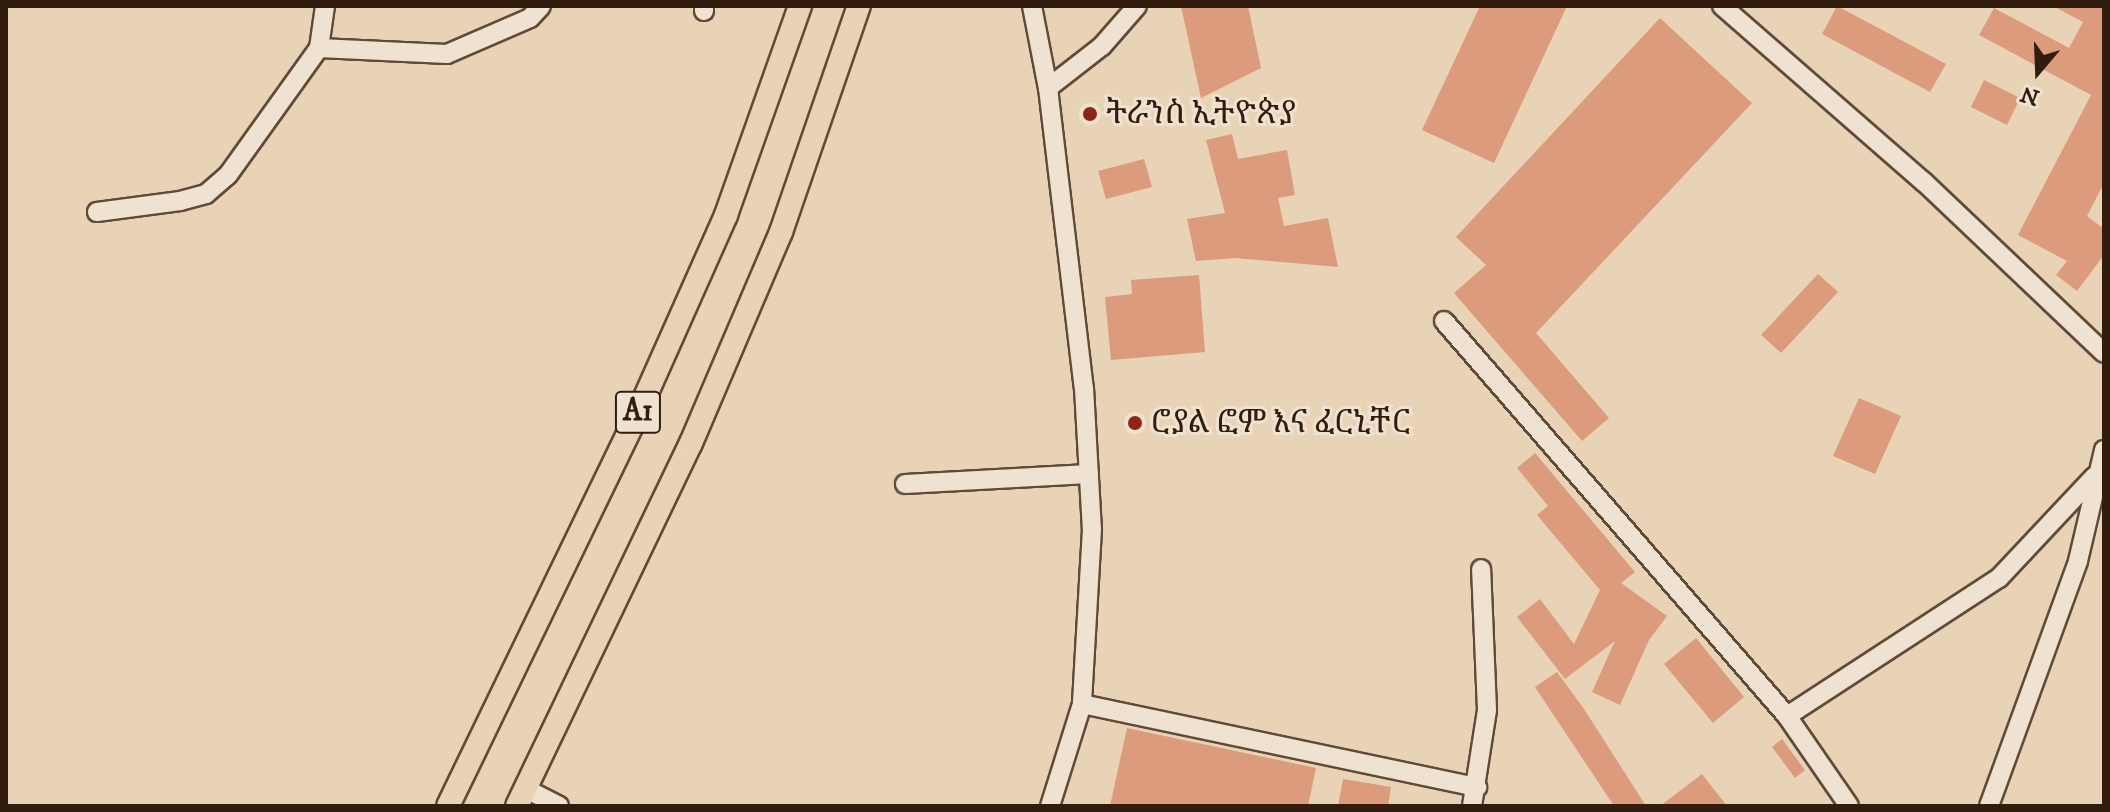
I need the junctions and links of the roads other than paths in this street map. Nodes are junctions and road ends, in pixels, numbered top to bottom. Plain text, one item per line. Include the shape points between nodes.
1 (325, 6) edge
2 (541, 6) edge
3 (800, 6) edge
4 (859, 6) edge
5 (1032, 6) edge
6 (1137, 6) edge
7 (1722, 6) edge
8 (319, 48) junction
9 (1048, 88) junction
10 (97, 212) dead end
11 (1444, 321) dead end
12 (2104, 353) edge
13 (2104, 450) edge
14 (1089, 474) junction
15 (2094, 477) junction
16 (905, 484) dead end
17 (1481, 569) dead end
18 (1082, 704) junction
19 (1787, 716) junction
20 (1477, 787) junction
21 (522, 798) edge
22 (448, 806) edge
23 (559, 806) edge
24 (1050, 806) edge
25 (1472, 806) edge
26 (1849, 806) edge
27 (1989, 806) edge

1 - 8 street
2 - 8 street via 530,18 447,54
3 - 22 main road, A1 via 719,230
4 - 21 main road, A1 via 775,246 691,443
5 - 9 street
6 - 9 street via 1102,46
7 - 12 street via 1924,182
8 - 10 street via 228,175 206,194 135,210
9 - 14 street via 1084,388
11 - 19 street
13 - 15 street
14 - 16 street
14 - 18 street via 1092,529
15 - 19 street via 1999,578
15 - 27 street via 2078,561
17 - 20 street via 1487,710
18 - 20 street
18 - 24 street
19 - 26 street
20 - 25 street
21 - 23 street

